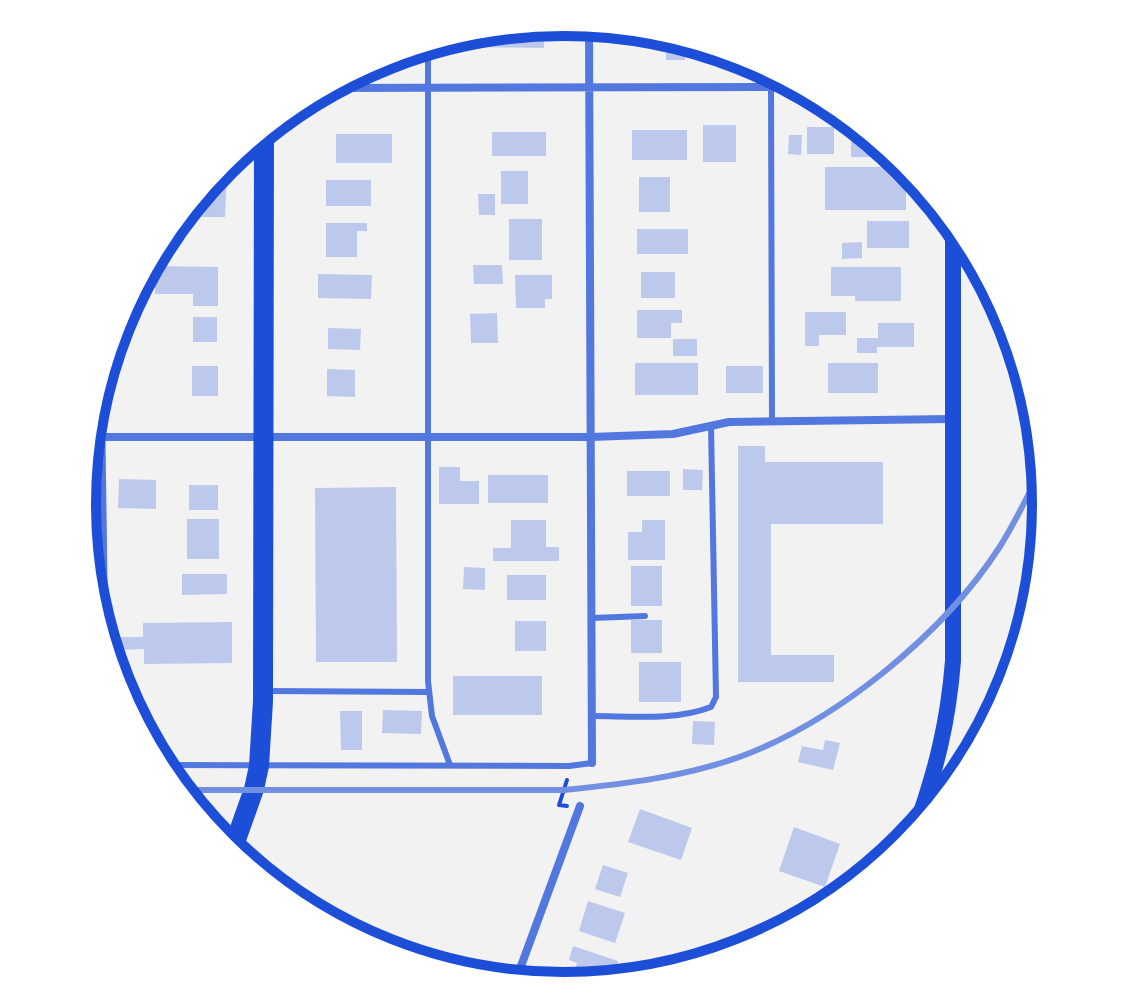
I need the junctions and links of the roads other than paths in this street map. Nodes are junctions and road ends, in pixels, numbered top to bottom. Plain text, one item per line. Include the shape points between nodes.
1 (589, 37) edge
2 (428, 57) edge
3 (588, 86) junction
4 (428, 87) junction
5 (771, 87) junction
6 (776, 87) edge
7 (350, 88) edge
8 (264, 145) edge
9 (953, 244) edge
10 (952, 419) junction
11 (772, 421) junction
12 (711, 426) junction
13 (101, 437) edge
14 (591, 437) junction
15 (263, 438) junction
16 (428, 438) junction
17 (99, 454) edge
18 (97, 527) edge
19 (103, 527) junction
20 (104, 592) edge
21 (645, 616) dead end
22 (592, 618) junction
23 (263, 691) junction
24 (429, 692) junction
25 (592, 716) junction
26 (592, 763) joint
27 (176, 765) edge
28 (450, 765) junction
29 (259, 766) junction
30 (924, 803) edge
31 (580, 806) road end
32 (236, 838) edge
33 (520, 970) edge

1 - 3 street
2 - 4 lane
3 - 4 street
3 - 5 street
3 - 14 street
4 - 7 street
4 - 16 lane
5 - 6 street
5 - 11 lane
8 - 15 highway
9 - 10 main road
10 - 11 street
10 - 30 main road via 953,661 939,759
11 - 12 street
12 - 14 street via 673,434
12 - 25 lane via 716,697 711,707 699,712
13 - 15 street
14 - 16 street
14 - 22 street
15 - 16 street
15 - 23 highway
16 - 24 lane
17 - 19 lane
18 - 19 lane
19 - 20 lane
21 - 22 lane
22 - 25 street
23 - 24 lane
23 - 29 highway
24 - 28 lane
25 - 26 street
26 - 28 lane
27 - 29 lane
28 - 29 lane
29 - 32 highway
31 - 33 street

